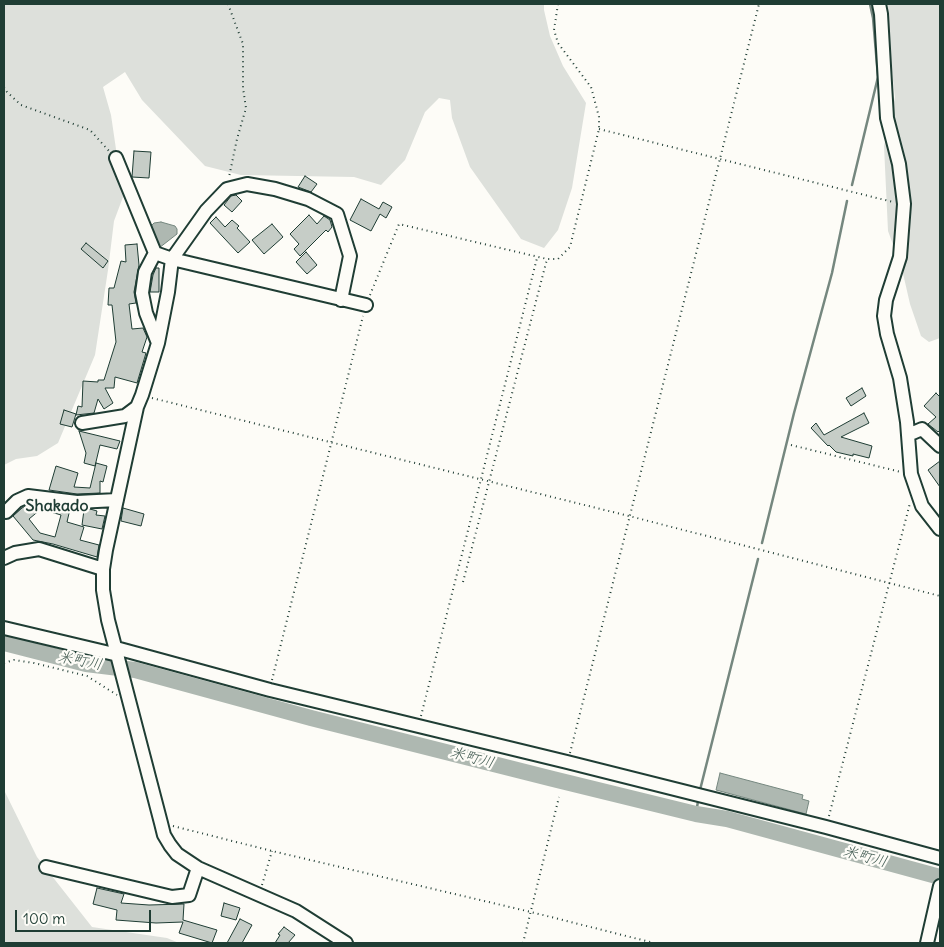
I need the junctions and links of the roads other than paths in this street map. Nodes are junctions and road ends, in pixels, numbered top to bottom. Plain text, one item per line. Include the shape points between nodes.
1 (879, 4) edge
2 (116, 158) road end
3 (155, 253) junction
4 (172, 259) junction
5 (341, 300) junction
6 (366, 305) road end
7 (158, 343) junction
8 (137, 408) junction
9 (82, 423) dead end
10 (908, 435) junction
11 (940, 446) edge
12 (117, 500) junction
13 (6, 512) dead end
14 (940, 529) edge
15 (4, 558) edge
16 (103, 569) junction
17 (4, 628) edge
18 (117, 654) junction
19 (940, 858) edge
20 (46, 867) dead end
21 (198, 868) junction
22 (940, 886) edge
23 (334, 939) edge
24 (346, 943) edge
25 (927, 943) edge

1 - 10 street via 887,118 899,164 904,204 900,257 884,316 900,378
2 - 3 street
3 - 4 street
3 - 7 street via 145,272 142,293
4 - 5 street
4 - 5 street via 206,211 227,189 248,184 275,189 308,199 337,214 350,256
4 - 7 street
5 - 6 street
7 - 8 street
8 - 9 street via 125,416
8 - 12 street
10 - 11 street via 922,428
10 - 14 street via 914,487 922,506
12 - 13 street via 77,502 28,496
12 - 16 street
15 - 16 street via 38,549
16 - 18 street via 103,590
17 - 18 street
18 - 19 street via 568,762
18 - 21 street via 164,835 177,854
20 - 21 street via 172,897 189,895
21 - 23 street via 296,911
22 - 25 street
23 - 24 street

